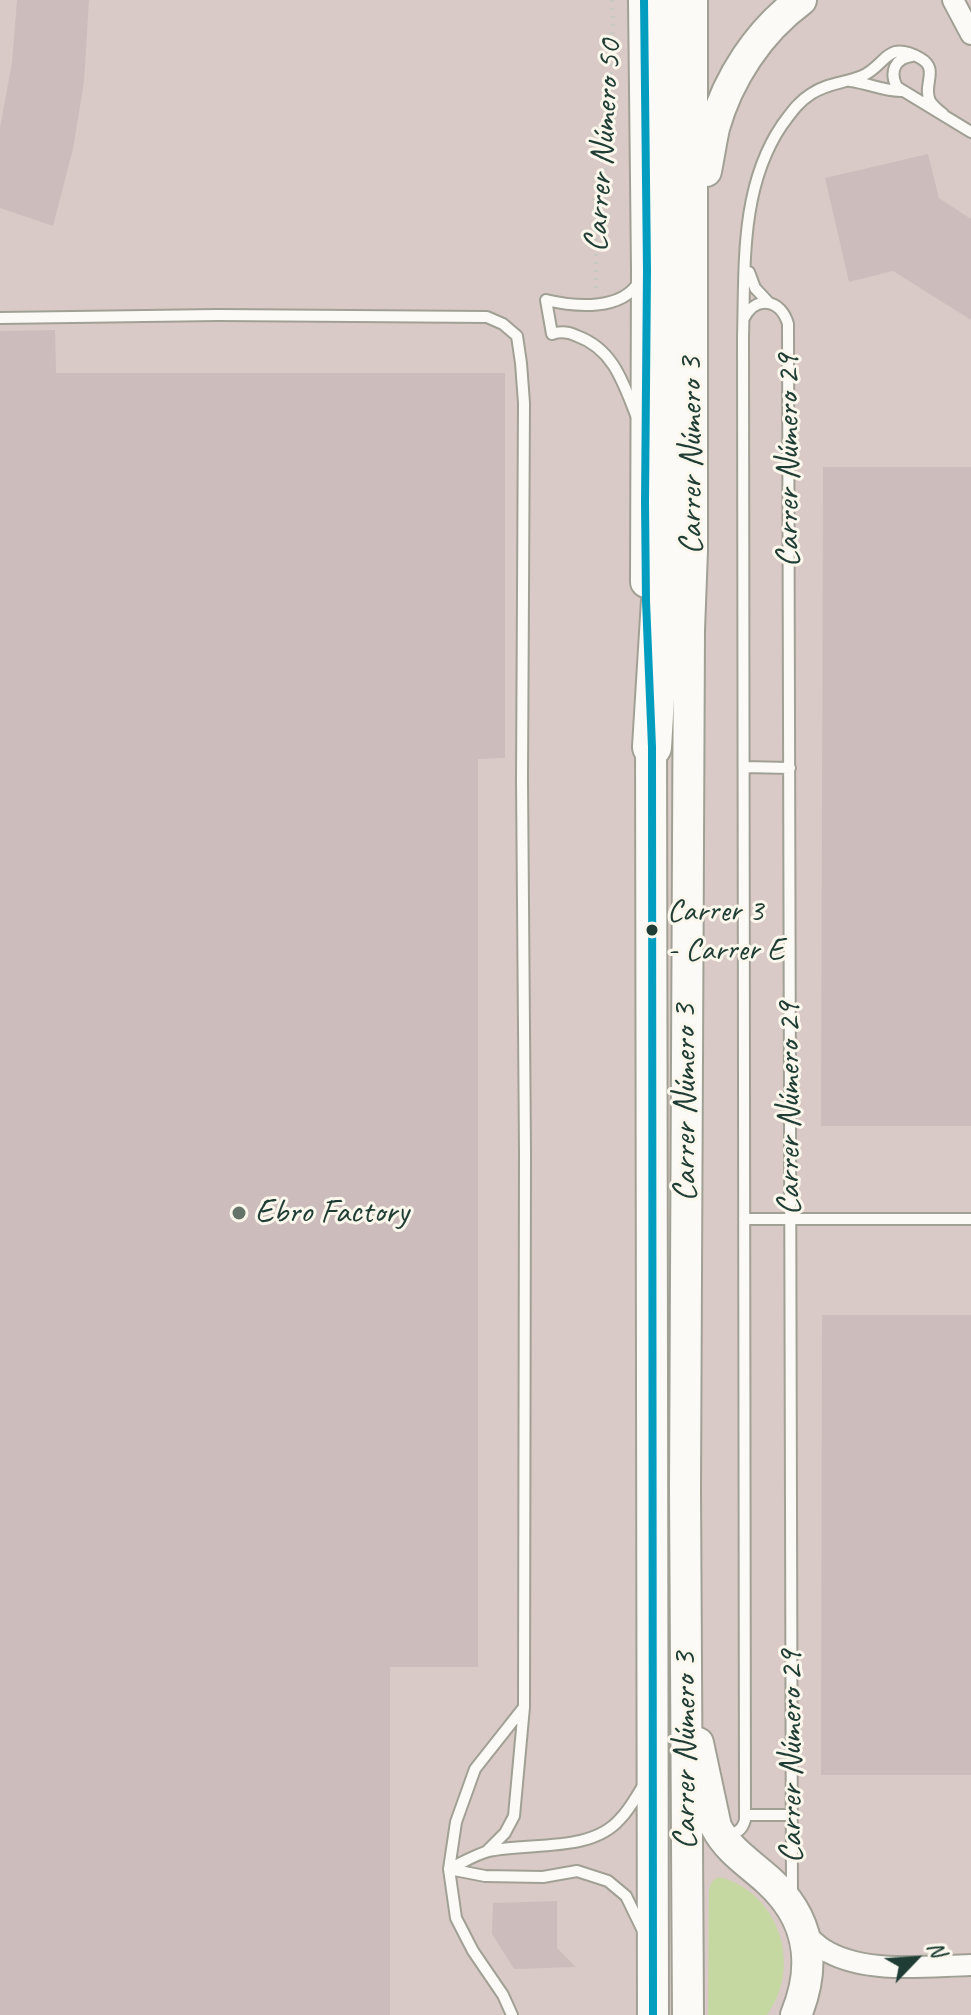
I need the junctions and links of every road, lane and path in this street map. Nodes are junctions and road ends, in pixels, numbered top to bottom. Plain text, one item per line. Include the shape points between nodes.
1 (612, 0) edge
2 (644, 0) edge
3 (666, 0) edge
4 (692, 0) edge
5 (801, 0) edge
6 (953, 0) edge
7 (971, 34) edge
8 (917, 57) junction
9 (848, 81) junction
10 (929, 85) junction
11 (904, 92) junction
12 (943, 114) junction
13 (971, 132) edge
14 (693, 231) junction
15 (746, 254) junction
16 (647, 270) junction
17 (596, 293) dead end
18 (769, 303) junction
19 (0, 318) edge
20 (743, 320) junction
21 (646, 440) junction
22 (652, 747) junction
23 (744, 767) junction
24 (790, 768) junction
25 (744, 1219) junction
26 (791, 1219) junction
27 (971, 1219) edge
28 (686, 1696) junction
29 (524, 1707) junction
30 (652, 1773) junction
31 (745, 1815) junction
32 (792, 1815) junction
33 (716, 1827) junction
34 (487, 1851) junction
35 (449, 1869) junction
36 (798, 1921) junction
37 (652, 1950) junction
38 (971, 1965) edge
39 (512, 2015) edge
40 (653, 2015) edge
41 (688, 2015) edge
42 (796, 2015) edge

1 - 17 path, Carrer Número 50 via 604,177 595,198
2 - 16 main road, Carrer Número 50
3 - 22 highway via 667,502
4 - 14 main road, Carrer Número 3
5 - 14 main road via 772,25 736,73 714,128
6 - 7 street
8 - 9 lane, Carrer Número 29 via 888,54 871,72
8 - 10 lane via 930,68
8 - 11 lane via 896,64 894,82
9 - 11 lane
9 - 15 lane, Carrer Número 29 via 826,85 804,99 773,138 752,194
10 - 11 lane via 919,93
10 - 12 lane via 930,101
11 - 12 lane
12 - 13 lane
14 - 28 main road, Carrer Número 3
15 - 18 lane via 750,279
15 - 20 lane, Carrer Número 29
16 - 21 main road, Carrer Número 50
16 - 21 lane via 626,296 610,302 546,300 552,334 573,334 608,355
18 - 20 lane, Carrer Número 29 via 754,306
18 - 24 lane, Carrer Número 29 via 782,310 788,324
19 - 29 lane via 473,316 503,324 517,336 524,403
20 - 23 lane, Carrer Número 29
21 - 22 main road, Carrer Número 50
22 - 30 main road, Carrer Número 3
23 - 24 lane
23 - 25 lane, Carrer Número 29
24 - 26 lane, Carrer Número 29
25 - 26 lane
25 - 31 lane, Carrer Número 29
26 - 27 lane
26 - 32 lane, Carrer Número 29
28 - 33 main road
28 - 41 main road, Carrer Número 3
29 - 34 lane via 514,1816
29 - 35 lane via 475,1769 456,1822
30 - 34 lane via 619,1821 601,1832 562,1846
30 - 37 main road, Carrer Número 3
31 - 32 lane
31 - 33 lane, Carrer Número 29 via 744,1825 734,1834
32 - 36 lane, Carrer Número 29
33 - 36 main road via 732,1850 781,1893
34 - 35 lane
35 - 37 lane via 543,1877 577,1871 608,1881 626,1896
35 - 39 lane via 456,1918
36 - 38 street via 827,1952 854,1963
36 - 42 main road via 809,1958
37 - 40 main road, Carrer Número 3

